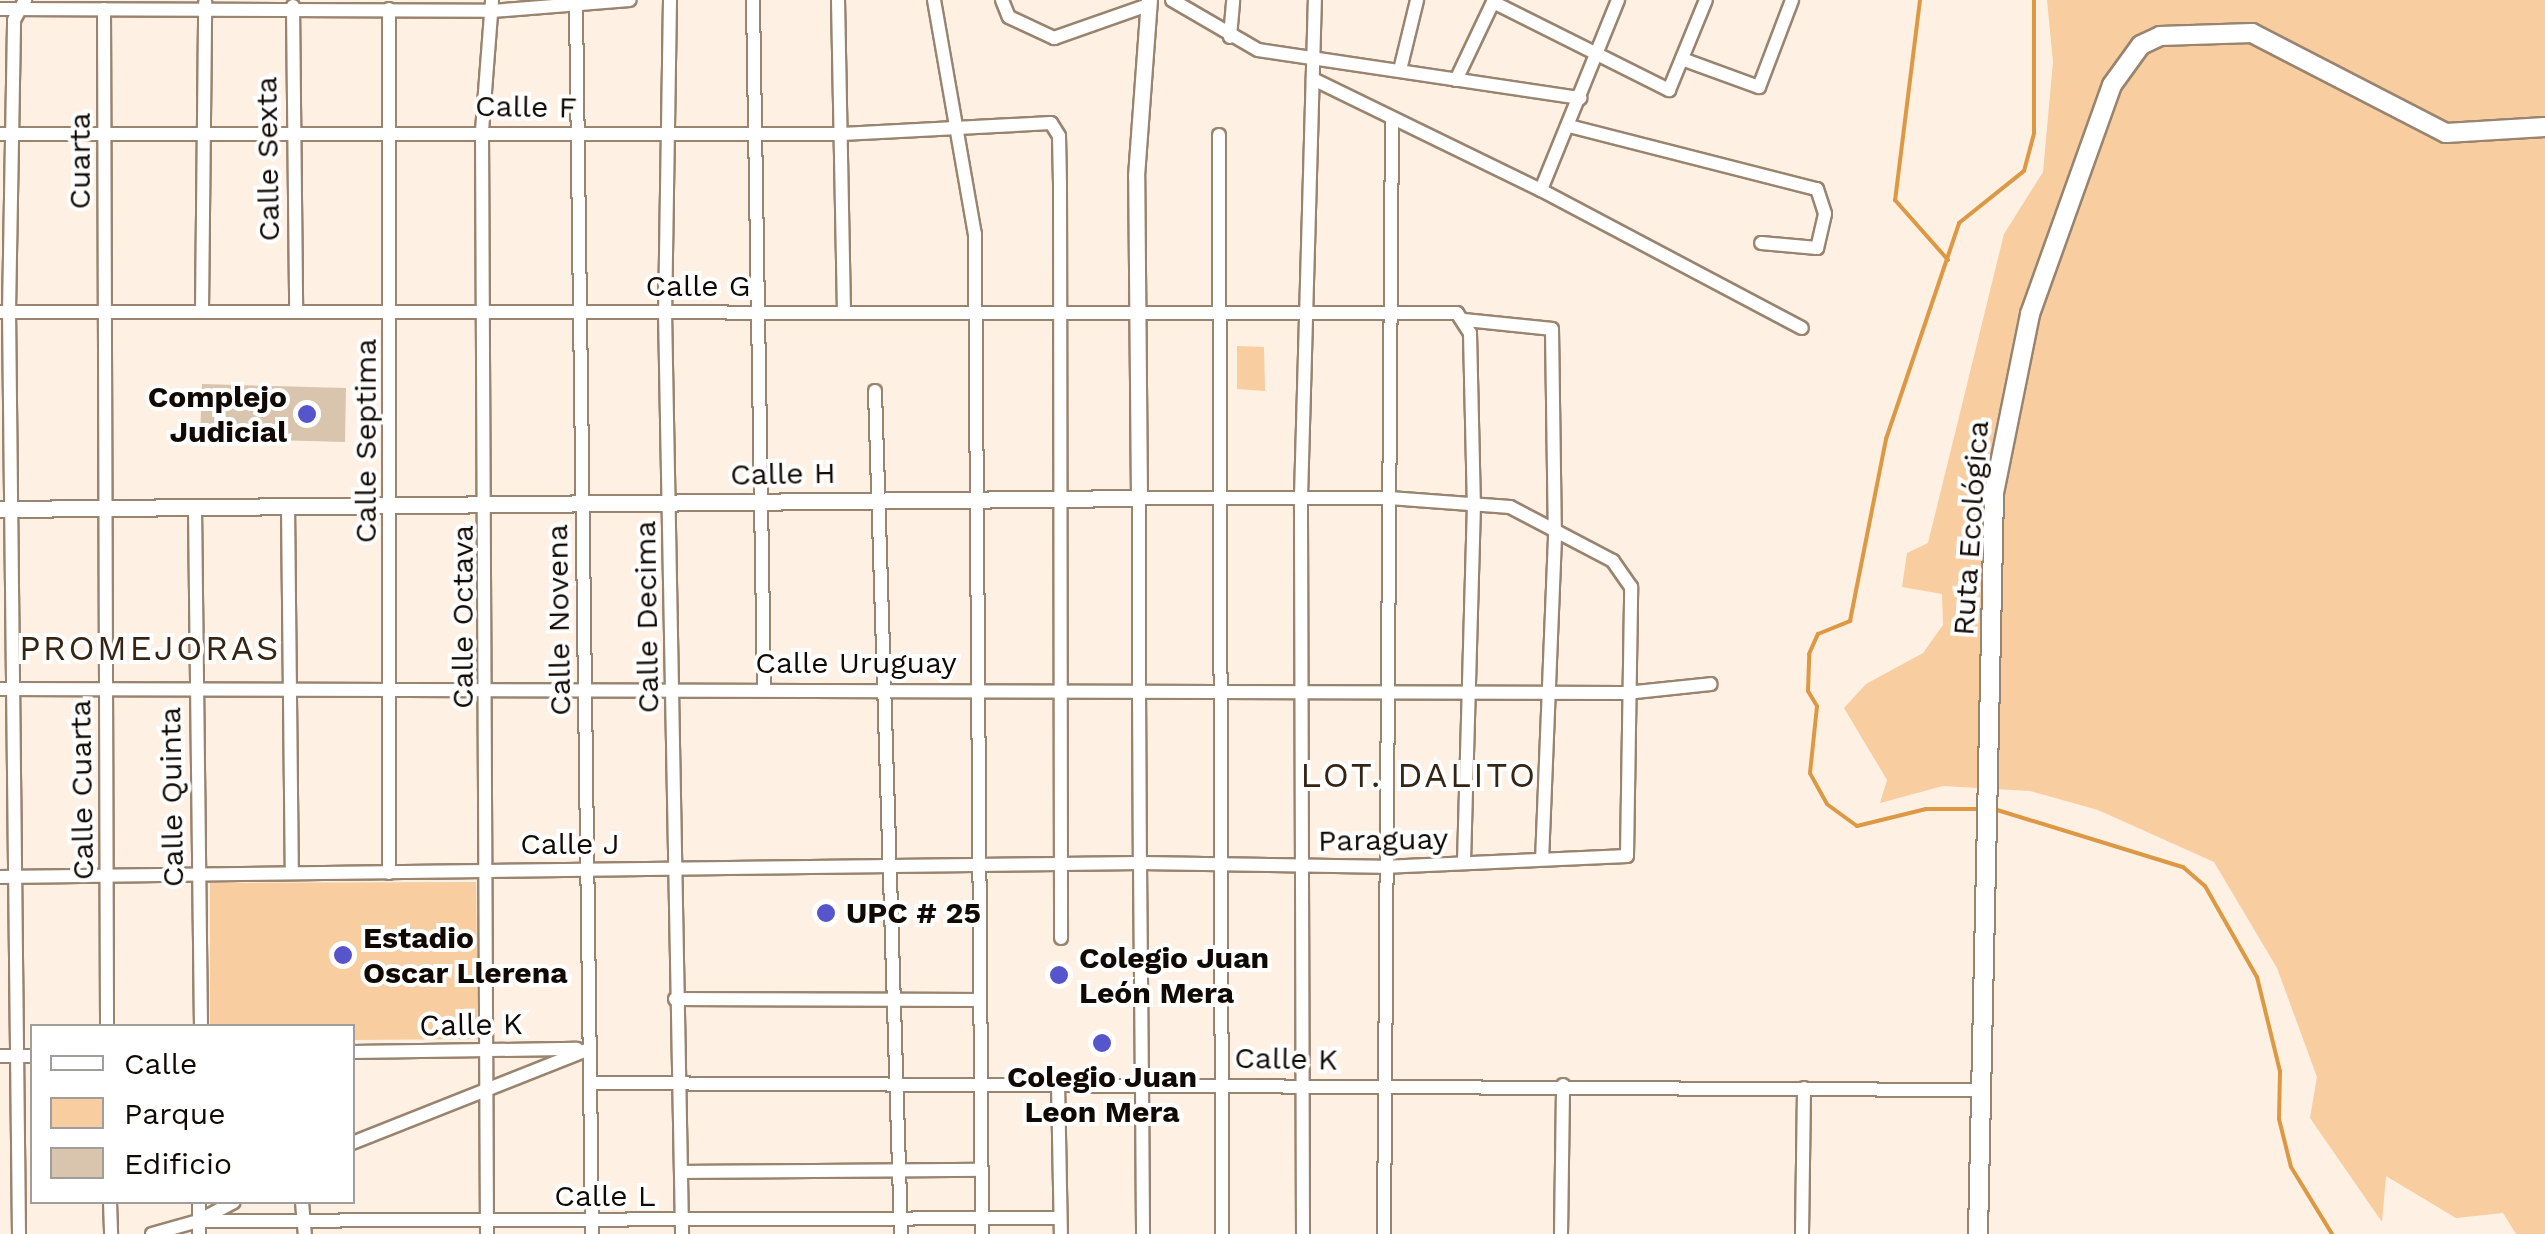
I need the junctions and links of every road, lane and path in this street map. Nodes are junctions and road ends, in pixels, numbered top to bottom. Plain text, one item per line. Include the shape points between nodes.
1 (630, 0) edge
2 (670, 0) edge
3 (753, 0) edge
4 (838, 0) edge
5 (934, 0) edge
6 (1002, 0) edge
7 (1172, 0) edge
8 (1233, 0) edge
9 (1316, 0) edge
10 (1417, 0) edge
11 (1618, 0) edge
12 (1706, 0) edge
13 (1792, 0) edge
14 (1492, 1) edge
15 (1149, 2) edge
16 (23, 4) edge
17 (204, 4) edge
18 (361, 4) edge
19 (492, 5) edge
20 (576, 5) junction
21 (292, 6) junction
22 (0, 9) edge
23 (104, 9) junction
24 (389, 9) junction
25 (1230, 38) junction
26 (1597, 58) junction
27 (1682, 58) junction
28 (1314, 61) junction
29 (1400, 70) junction
30 (1313, 79) junction
31 (1456, 80) junction
32 (1580, 98) junction
33 (1392, 118) junction
34 (1569, 126) junction
35 (2545, 127) edge
36 (956, 128) junction
37 (482, 131) junction
38 (292, 132) junction
39 (387, 132) junction
40 (578, 133) junction
41 (756, 133) junction
42 (6, 134) edge
43 (842, 134) junction
44 (1219, 134) dead end
45 (668, 135) junction
46 (105, 136) junction
47 (202, 136) junction
48 (1541, 190) junction
49 (1761, 243) dead end
50 (202, 310) junction
51 (484, 310) junction
52 (296, 311) junction
53 (665, 311) junction
54 (754, 311) junction
55 (844, 311) junction
56 (4, 312) edge
57 (390, 312) junction
58 (580, 312) junction
59 (106, 313) junction
60 (1138, 313) junction
61 (974, 314) junction
62 (1056, 314) junction
63 (1310, 314) junction
64 (1396, 315) junction
65 (1217, 316) junction
66 (1465, 320) junction
67 (1802, 328) dead end
68 (874, 391) dead end
69 (1226, 495) junction
70 (1301, 497) junction
71 (1139, 498) junction
72 (1389, 498) junction
73 (1060, 499) junction
74 (975, 500) junction
75 (876, 501) junction
76 (759, 502) junction
77 (670, 503) junction
78 (487, 504) junction
79 (582, 504) junction
80 (1474, 504) junction
81 (391, 505) junction
82 (288, 506) junction
83 (194, 507) junction
84 (104, 508) junction
85 (6, 509) edge
86 (1555, 537) junction
87 (1711, 684) dead end
88 (1139, 687) junction
89 (1225, 687) junction
90 (1302, 687) junction
91 (1388, 687) junction
92 (488, 688) junction
93 (585, 688) junction
94 (674, 688) junction
95 (764, 688) junction
96 (880, 688) junction
97 (978, 688) junction
98 (1060, 688) junction
99 (106, 689) junction
100 (196, 689) junction
101 (287, 689) junction
102 (391, 689) junction
103 (6, 690) edge
104 (1472, 690) junction
105 (1546, 692) junction
106 (1626, 693) junction
107 (1627, 856) joint
108 (1542, 858) junction
109 (1464, 862) junction
110 (1140, 863) junction
111 (1059, 864) junction
112 (885, 866) junction
113 (978, 866) junction
114 (1223, 866) junction
115 (1302, 866) junction
116 (1383, 867) junction
117 (587, 868) junction
118 (491, 870) junction
119 (675, 870) junction
120 (198, 872) junction
121 (292, 872) junction
122 (389, 873) junction
123 (7, 877) edge
124 (108, 877) junction
125 (1060, 938) dead end
126 (890, 998) junction
127 (676, 999) junction
128 (975, 1000) junction
129 (107, 1024) edge
130 (201, 1024) edge
131 (589, 1048) junction
132 (488, 1050) junction
133 (355, 1052) edge
134 (0, 1056) edge
135 (16, 1056) junction
136 (30, 1056) edge
137 (1225, 1082) junction
138 (590, 1083) junction
139 (1058, 1083) junction
140 (680, 1084) junction
141 (1386, 1084) junction
142 (891, 1085) junction
143 (1142, 1085) junction
144 (1563, 1085) junction
145 (488, 1086) junction
146 (980, 1086) junction
147 (1303, 1086) junction
148 (1804, 1088) junction
149 (1982, 1090) junction
150 (355, 1142) edge
151 (981, 1170) junction
152 (682, 1172) junction
153 (896, 1172) junction
154 (110, 1204) edge
155 (231, 1204) edge
156 (982, 1218) junction
157 (1059, 1218) junction
158 (198, 1228) edge
159 (304, 1228) edge
160 (488, 1228) edge
161 (592, 1228) edge
162 (682, 1228) edge
163 (900, 1228) edge
164 (20, 1234) edge
165 (111, 1234) edge
166 (152, 1234) edge
167 (982, 1234) edge
168 (1061, 1234) edge
169 (1143, 1234) edge
170 (1222, 1234) edge
171 (1303, 1234) edge
172 (1384, 1234) edge
173 (1561, 1234) edge
174 (1802, 1234) edge
175 (1978, 1234) edge

1 - 20 street
2 - 45 street, Calle Decima
3 - 41 street
4 - 43 street
5 - 36 street
6 - 15 street via 1009,18 1054,38
7 - 25 street
8 - 25 street
9 - 28 street
10 - 29 street
11 - 26 street
12 - 27 street
13 - 27 street via 1759,87
14 - 26 street
14 - 31 street
15 - 60 street via 1136,176
16 - 22 street
16 - 23 street
16 - 42 street
17 - 21 street
17 - 23 street
17 - 47 street
18 - 21 street
18 - 24 street
19 - 20 street
19 - 24 street
19 - 37 street, Calle Octava
20 - 40 street, Calle Novena
21 - 38 street, Calle Sexta
23 - 46 street, Cuarta
24 - 39 street, Calle Septima
25 - 28 street
26 - 27 street via 1666,90
26 - 32 street
28 - 29 street
28 - 30 street
29 - 31 street
30 - 33 street
30 - 63 street
31 - 32 street
32 - 34 street
33 - 48 street
33 - 64 street
34 - 48 street
34 - 49 street via 1816,189 1825,214 1817,248
35 - 149 main road, Ruta Ecológica via 2446,133 2252,33 2160,36 2126,61 2063,214 2008,407 1994,493 1980,872
36 - 43 street, Calle F
36 - 61 street via 975,234
36 - 62 street, Calle F via 1051,123 1060,136
37 - 39 street, Calle F
37 - 40 street, Calle F
37 - 51 street, Calle Octava
38 - 39 street, Calle F
38 - 47 street, Calle F
38 - 52 street, Calle Sexta
39 - 57 street, Calle Septima
40 - 45 street, Calle F
40 - 58 street, Calle Novena
41 - 43 street, Calle F
41 - 45 street, Calle F
41 - 54 street
42 - 46 street, Calle F
42 - 56 street
43 - 55 street
44 - 65 street
45 - 53 street, Calle Decima
46 - 47 street, Calle F
46 - 59 street, Cuarta
47 - 50 street
48 - 67 street
50 - 52 street, Calle G
50 - 59 street, Calle G
51 - 57 street, Calle G
51 - 58 street, Calle G
51 - 78 street, Calle Octava
52 - 57 street, Calle G
53 - 54 street, Calle G
53 - 58 street, Calle G
53 - 77 street, Calle Decima
54 - 55 street, Calle G
54 - 76 street
55 - 61 street, Calle G
56 - 59 street, Calle G
56 - 85 street
57 - 81 street, Calle Septima
58 - 79 street, Calle Novena
59 - 84 street, Calle Cuarta
60 - 62 street, Calle G
60 - 65 street, Calle G
60 - 71 street
61 - 62 street, Calle G
61 - 74 street
62 - 73 street
63 - 64 street, Calle G
63 - 65 street, Calle G
63 - 70 street
64 - 66 street, Calle G via 1457,313
64 - 72 street
65 - 69 street
66 - 80 street
66 - 86 street, Calle G via 1552,328
68 - 75 street
69 - 70 street, Calle H
69 - 71 street, Calle H
69 - 89 street
70 - 72 street, Calle H
70 - 90 street
71 - 73 street, Calle H
71 - 88 street
72 - 80 street, Calle H
72 - 91 street
73 - 74 street, Calle H
73 - 98 street
74 - 75 street, Calle H
74 - 97 street
75 - 76 street, Calle H
75 - 96 street
76 - 77 street, Calle H
76 - 95 street
77 - 79 street, Calle H
77 - 94 street, Calle Decima
78 - 79 street, Calle H
78 - 81 street, Calle H
78 - 92 street, Calle Octava
79 - 93 street, Calle Novena
80 - 86 street, Calle H via 1525,511
80 - 104 street
81 - 82 street, Calle H
81 - 102 street, Calle Septima
82 - 83 street, Calle H
82 - 101 street
83 - 84 street, Calle H
83 - 100 street, Calle Quinta
84 - 85 street, Calle H
84 - 99 street, Calle Cuarta
85 - 103 street
86 - 105 street
86 - 106 street, Calle H via 1614,561 1630,587
87 - 106 street, Calle Uruguay
88 - 89 street, Calle Uruguay
88 - 98 street, Calle Uruguay
88 - 110 street
89 - 90 street, Calle Uruguay
89 - 114 street
90 - 91 street, Calle Uruguay
90 - 115 street
91 - 104 street, Calle Uruguay
91 - 116 street
92 - 93 street, Calle Uruguay
92 - 102 street, Calle Uruguay
92 - 118 street, Calle Octava
93 - 94 street, Calle Uruguay
93 - 117 street, Calle Novena
94 - 95 street, Calle Uruguay
94 - 119 street, Calle Decima
95 - 96 street, Calle Uruguay
96 - 97 street, Calle Uruguay
96 - 112 street
97 - 98 street, Calle Uruguay
97 - 113 street
98 - 111 street
99 - 100 street, Calle Uruguay
99 - 103 street, Calle Uruguay
99 - 124 street, Calle Cuarta
100 - 101 street, Calle Uruguay
100 - 120 street, Calle Quinta
101 - 102 street, Calle Uruguay
101 - 121 street
102 - 122 street, Calle Septima
103 - 123 street
104 - 105 street, Calle Uruguay
104 - 109 street
105 - 106 street, Calle Uruguay
105 - 108 street
106 - 107 street, Calle H
107 - 108 street, Paraguay
108 - 109 street, Paraguay
109 - 116 street, Paraguay
110 - 111 street, Calle J
110 - 114 street, Paraguay
110 - 143 street
111 - 113 street, Calle J
111 - 125 street
112 - 113 street, Calle J
112 - 119 street, Calle J
112 - 126 street
113 - 128 street
114 - 115 street, Paraguay
114 - 137 street
115 - 116 street, Paraguay
115 - 147 street
116 - 141 street
117 - 118 street, Calle J
117 - 119 street, Calle J
117 - 131 street, Calle Novena
118 - 122 street, Calle J
118 - 132 street, Calle Octava
119 - 127 street, Calle Decima
120 - 121 street, Calle J
120 - 124 street, Calle J
120 - 130 street, Calle Quinta
121 - 122 street, Calle J
123 - 124 street, Calle J
123 - 135 street
124 - 129 street, Calle Cuarta
126 - 127 street
126 - 128 street
126 - 142 street
127 - 140 street, Calle Decima
128 - 146 street
131 - 132 street, Calle K
131 - 138 street, Calle Novena
131 - 145 street
132 - 133 street, Calle K
132 - 145 street, Calle Octava
134 - 135 street
135 - 136 street
135 - 164 street
137 - 143 street, Calle K
137 - 147 street, Calle K
137 - 170 street
138 - 140 street, Calle K
138 - 161 street, Calle Novena
139 - 143 street, Calle K
139 - 146 street, Calle K
139 - 157 street
140 - 142 street, Calle K
140 - 152 street, Calle Decima
141 - 144 street, Calle K
141 - 147 street, Calle K
141 - 172 street
142 - 146 street, Calle K
142 - 153 street
143 - 169 street
144 - 148 street, Calle K
144 - 173 street
145 - 150 street
145 - 160 street, Calle Octava
146 - 151 street
147 - 171 street
148 - 149 street, Calle K
148 - 174 street
149 - 175 main road, Ruta Ecológica
151 - 153 street
151 - 156 street
152 - 153 street
152 - 162 street, Calle Decima
153 - 163 street
154 - 165 street
155 - 158 street
156 - 157 street, Calle L
156 - 163 street, Calle L
156 - 167 street
157 - 168 street
158 - 159 street, Calle L
158 - 166 street, Calle L
159 - 160 street, Calle L
160 - 161 street, Calle L
161 - 162 street, Calle L
162 - 163 street, Calle L

